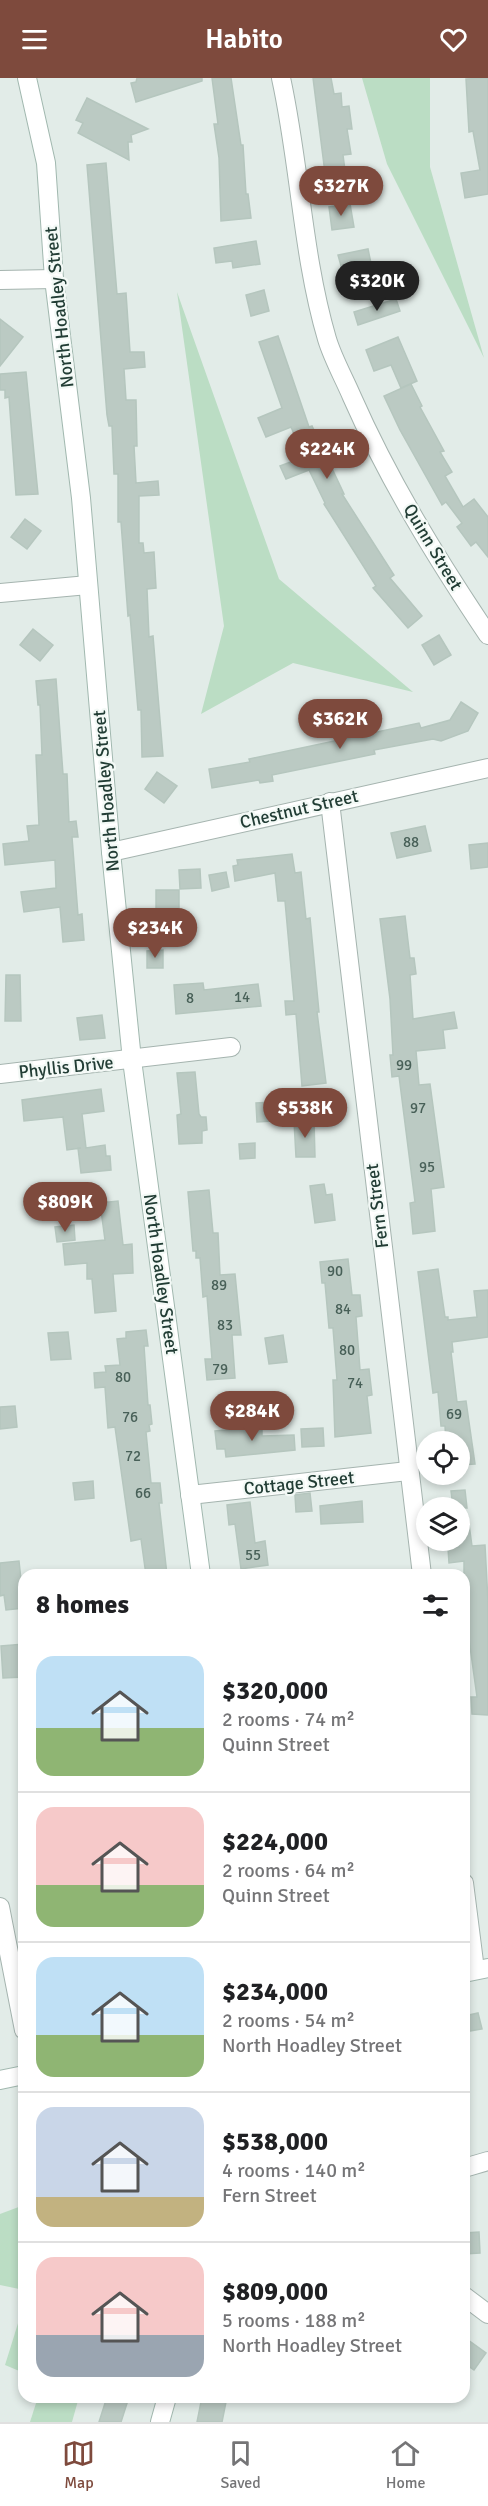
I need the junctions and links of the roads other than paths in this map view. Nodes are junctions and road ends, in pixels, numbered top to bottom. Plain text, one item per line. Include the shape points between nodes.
1 (27, 78) edge
2 (281, 78) edge
3 (54, 279) junction
4 (0, 280) edge
5 (88, 585) junction
6 (0, 593) edge
7 (488, 635) edge
8 (488, 768) edge
9 (330, 802) junction
10 (111, 852) junction
11 (231, 1047) dead end
12 (132, 1060) junction
13 (0, 1074) edge
14 (408, 1471) junction
15 (190, 1495) junction
16 (200, 1569) edge
17 (421, 1569) edge
18 (0, 1907) edge
19 (470, 1926) edge
20 (476, 1970) edge
21 (18, 1999) edge
22 (18, 2076) edge
23 (0, 2080) edge
24 (488, 2161) edge
25 (470, 2166) edge
26 (470, 2300) edge
27 (488, 2314) edge
28 (165, 2403) edge
29 (160, 2422) edge

1 - 3 street, North Hoadley Street via 46,163
2 - 7 street, Quinn Street via 327,340 365,426 437,559
3 - 4 street
3 - 5 street, North Hoadley Street
5 - 6 street
5 - 10 street, North Hoadley Street
8 - 9 street, Chestnut Street
9 - 10 street, Chestnut Street
9 - 14 street, Fern Street
10 - 12 street, North Hoadley Street
11 - 12 street, Phyllis Drive
12 - 13 street, Phyllis Drive
12 - 15 street, North Hoadley Street
14 - 15 street, Cottage Street
14 - 17 street, Fern Street
15 - 16 street, North Hoadley Street
18 - 21 street
19 - 20 street
22 - 23 street
24 - 25 street
26 - 27 street
28 - 29 street

